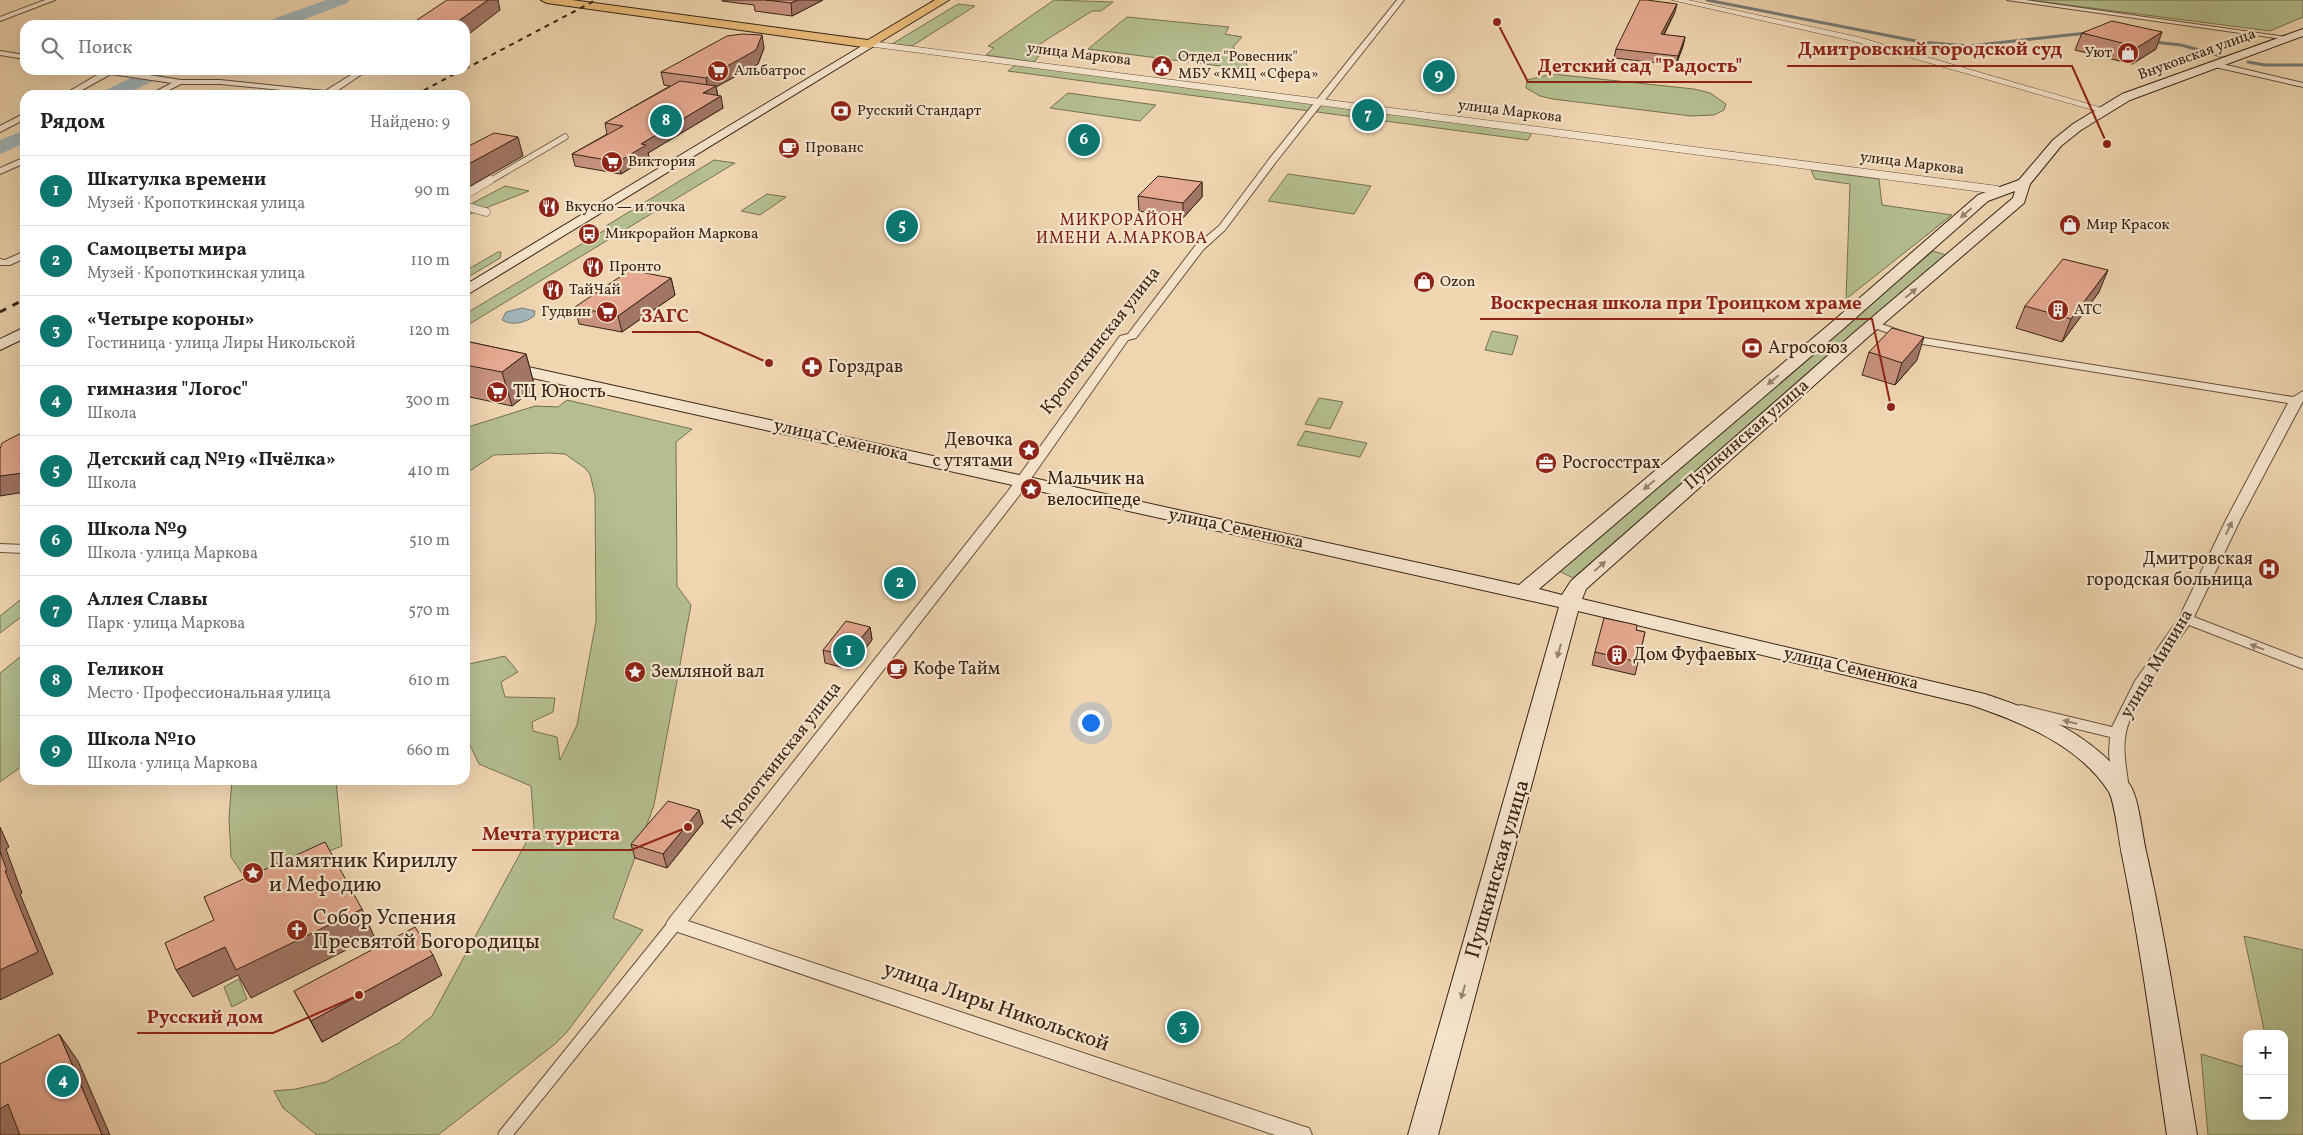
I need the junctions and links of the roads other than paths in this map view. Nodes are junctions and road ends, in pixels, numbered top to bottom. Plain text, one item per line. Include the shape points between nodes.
1 (52, 0) edge
2 (547, 0) edge
3 (943, 0) edge
4 (1401, 0) edge
5 (1676, 0) edge
6 (2010, 0) edge
7 (0, 19) edge
8 (2303, 32) edge
9 (2288, 38) junction
10 (870, 44) junction
11 (0, 53) edge
12 (20, 56) edge
13 (2218, 65) junction
14 (99, 75) edge
15 (133, 75) edge
16 (356, 75) edge
17 (181, 82) junction
18 (2303, 85) edge
19 (75, 90) edge
20 (164, 90) edge
21 (291, 90) edge
22 (332, 90) edge
23 (1319, 103) junction
24 (2104, 110) junction
25 (20, 119) edge
26 (0, 129) edge
27 (565, 137) dead end
28 (20, 162) edge
29 (0, 171) edge
30 (1998, 190) junction
31 (2022, 190) junction
32 (470, 192) edge
33 (470, 207) edge
34 (486, 212) dead end
35 (1928, 246) junction
36 (1956, 254) junction
37 (20, 256) edge
38 (3, 263) edge
39 (470, 288) edge
40 (1873, 324) junction
41 (20, 335) edge
42 (0, 345) edge
43 (470, 359) edge
44 (2296, 403) edge
45 (1021, 483) junction
46 (0, 548) edge
47 (20, 549) edge
48 (1556, 565) junction
49 (1523, 592) junction
50 (1571, 603) junction
51 (2186, 619) junction
52 (2303, 664) edge
53 (1977, 699) junction
54 (2118, 734) junction
55 (2121, 791) junction
56 (674, 924) junction
57 (505, 1135) edge
58 (1302, 1135) edge
59 (1423, 1135) edge
60 (2182, 1135) edge

1 - 7 street
2 - 10 main road
3 - 10 main road
4 - 23 street, Кропоткинская улица
5 - 24 street via 1855,39
6 - 9 street
8 - 9 main road, Внуковская улица
9 - 13 main road, Внуковская улица
10 - 23 street, улица Маркова
10 - 39 main road
11 - 12 street
13 - 18 street
13 - 24 main road, Внуковская улица via 2126,97
14 - 19 street
15 - 17 street
16 - 22 street
17 - 20 street
17 - 21 street via 220,82
23 - 30 street, улица Маркова
23 - 45 street, Кропоткинская улица via 1222,228 1199,248 1132,336 1124,338
24 - 31 main road, Пушкинская улица via 2058,143
25 - 26 street
27 - 32 street
28 - 29 street
30 - 31 main road, Пушкинская улица
30 -> 35 main road, Пушкинская улица
31 - 36 main road, Пушкинская улица
33 - 34 street
35 - 36 main road
35 -> 48 main road, Пушкинская улица
40 -> 36 main road, Пушкинская улица
37 - 38 street
40 - 44 street via 1916,340
50 -> 40 main road, Пушкинская улица via 1578,585
41 - 42 main road
43 - 45 main road, улица Семенюка
51 -> 44 street, улица Минина via 2233,520
45 - 49 main road, улица Семенюка
45 - 56 street, Кропоткинская улица
46 - 47 street
48 - 49 main road, Пушкинская улица
48 - 50 main road via 1552,578 1554,585
49 - 50 main road, улица Семенюка
50 - 53 main road, улица Семенюка
50 -> 59 main road, Пушкинская улица
52 -> 51 street
51 - 54 street, улица Минина via 2143,681 2120,723
54 -> 53 street, улица Семенюка
53 - 55 main road, улица Семенюка via 2015,712 2072,742 2091,755
54 - 55 street, улица Минина
55 - 60 main road, улица Минина via 2148,918
56 - 57 street, Кропоткинская улица
56 - 58 street, улица Лиры Никольской

